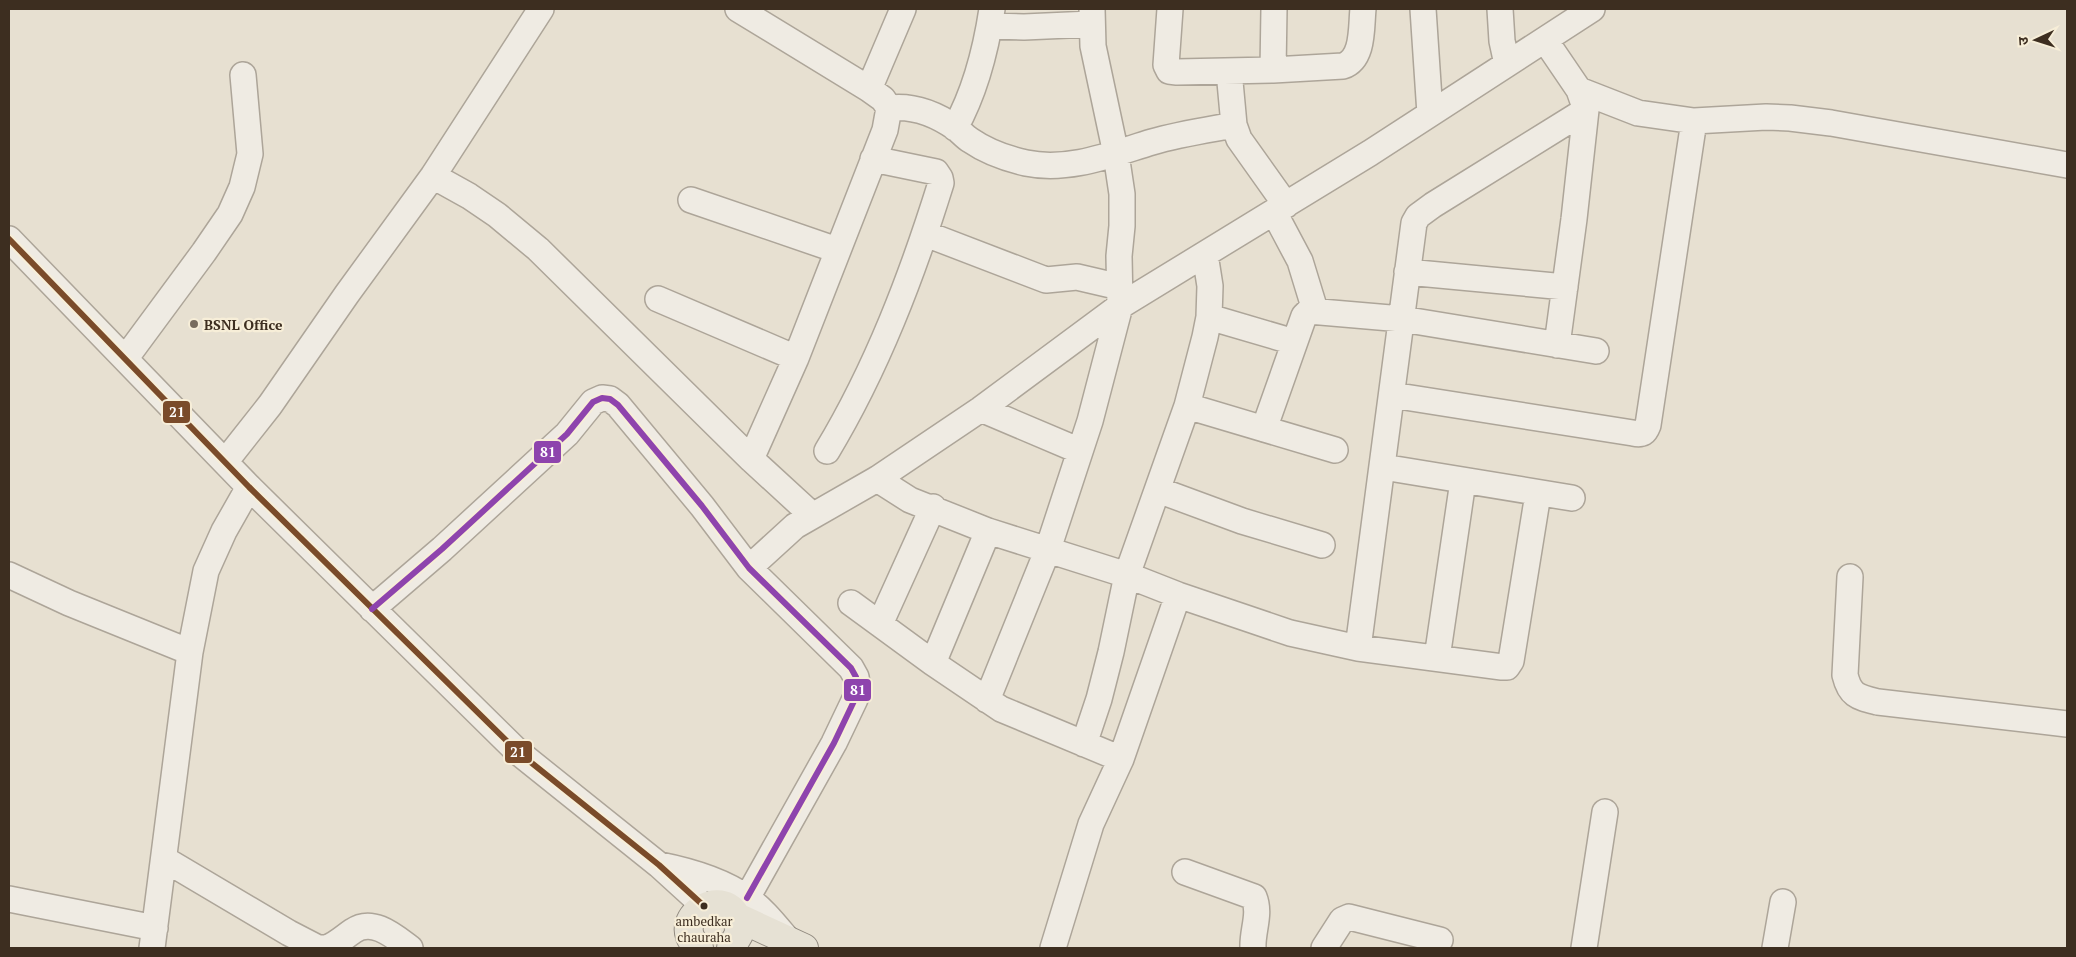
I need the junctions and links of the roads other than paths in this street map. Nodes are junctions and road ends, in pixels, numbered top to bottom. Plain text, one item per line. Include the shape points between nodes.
1 (541, 9) edge
2 (738, 9) edge
3 (1170, 9) edge
4 (1274, 9) edge
5 (1363, 9) edge
6 (1423, 9) edge
7 (1500, 9) edge
8 (895, 12) edge
9 (1581, 12) edge
10 (1092, 16) edge
11 (991, 17) edge
12 (1545, 40) junction
13 (1507, 64) junction
14 (1274, 70) junction
15 (1228, 71) junction
16 (243, 75) dead end
17 (869, 89) junction
18 (1582, 100) junction
19 (889, 108) junction
20 (1430, 114) junction
21 (1694, 121) junction
22 (1234, 125) junction
23 (955, 128) junction
24 (1116, 154) junction
25 (873, 159) junction
26 (2067, 165) edge
27 (433, 176) junction
28 (691, 200) dead end
29 (1280, 208) junction
30 (926, 234) junction
31 (9, 239) edge
32 (837, 250) junction
33 (1205, 254) junction
34 (1407, 272) junction
35 (1565, 287) junction
36 (1120, 297) junction
37 (658, 299) dead end
38 (1315, 310) junction
39 (1209, 317) junction
40 (1402, 319) junction
41 (1294, 342) junction
42 (1556, 345) junction
43 (1596, 351) dead end
44 (796, 358) junction
45 (125, 359) junction
46 (1392, 396) junction
47 (1187, 406) junction
48 (981, 409) junction
49 (1264, 429) junction
50 (1335, 450) dead end
51 (827, 451) dead end
52 (1080, 451) junction
53 (751, 459) junction
54 (225, 462) junction
55 (1383, 467) junction
56 (877, 479) junction
57 (1463, 482) junction
58 (249, 487) junction
59 (1158, 490) junction
60 (1538, 494) junction
61 (1572, 498) dead end
62 (933, 507) junction
63 (812, 515) junction
64 (988, 531) junction
65 (1322, 544) dead end
66 (1048, 550) junction
67 (749, 568) junction
68 (1128, 575) junction
69 (9, 576) edge
70 (1850, 577) dead end
71 (1178, 595) junction
72 (851, 603) dead end
73 (372, 609) junction
74 (880, 624) junction
75 (1358, 648) junction
76 (190, 652) junction
77 (1437, 658) junction
78 (933, 663) junction
79 (987, 700) junction
80 (2067, 724) edge
81 (1084, 744) junction
82 (1121, 758) junction
83 (1605, 812) dead end
84 (164, 859) junction
85 (659, 865) junction
86 (1185, 872) dead end
87 (9, 899) edge
88 (1783, 902) dead end
89 (704, 906) junction
90 (738, 926) edge
91 (154, 938) edge
92 (1440, 940) dead end
93 (788, 945) edge
94 (692, 946) edge
95 (326, 948) edge
96 (410, 948) edge
97 (1052, 948) edge
98 (1253, 948) edge
99 (1324, 948) edge
100 (1584, 948) edge
101 (1776, 948) edge

1 - 27 street
2 - 17 street
3 - 15 street via 1166,53 1169,71
4 - 14 street
5 - 14 street via 1359,48 1350,64
6 - 20 street
7 - 13 street
8 - 17 street
9 - 12 street
10 - 11 street via 1024,27
10 - 24 street via 1093,46
11 - 23 street via 967,108
12 - 13 street
12 - 18 street
13 - 20 street
14 - 15 street
15 - 22 street
16 - 45 street via 250,154 242,187 230,214
17 - 19 street
18 - 21 street
18 - 34 street via 1418,216 1412,230
18 - 35 street via 1574,219
19 - 23 street via 911,108 934,115
19 - 25 street via 885,130
20 - 29 street
21 - 26 street via 1790,118
21 - 46 street via 1645,432 1634,434
22 - 24 street via 1152,142
22 - 29 street
23 - 24 street via 970,141 996,154 1026,163 1049,165
24 - 36 street via 1122,194
25 - 30 street via 936,172 941,183
25 - 32 street
27 - 53 street via 483,206 538,249
27 - 54 street
28 - 32 street
29 - 33 street
29 - 38 street
30 - 36 street via 1046,280 1077,277
30 - 51 street via 872,366
31 - 45 street
32 - 44 street
33 - 36 street
33 - 39 street via 1210,286
34 - 35 street
34 - 40 street
35 - 42 street
36 - 48 street
36 - 52 street via 1109,354
37 - 44 street
38 - 40 street
38 - 41 street via 1304,316
39 - 41 street
39 - 47 street
40 - 42 street
40 - 46 street
41 - 49 street
42 - 43 street
44 - 53 street
45 - 54 street
46 - 55 street
47 - 49 street
47 - 59 street
48 - 52 street
48 - 56 street
49 - 50 street
52 - 66 street
53 - 63 street
54 - 58 street
55 - 57 street
55 - 75 street
56 - 62 street via 910,500
56 - 63 street
57 - 60 street
57 - 77 street
58 - 73 street
58 - 76 street via 206,571
59 - 65 street via 1242,521
59 - 68 street
60 - 61 street
60 - 77 street via 1511,661 1507,667 1502,667
62 - 64 street
62 - 74 street
63 - 67 street via 795,526
64 - 66 street
64 - 78 street
66 - 68 street
66 - 79 street
67 - 73 street via 618,405 602,398 594,402 567,434 442,549
67 - 90 street via 850,668 858,689 834,742
68 - 71 street
68 - 81 street via 1099,699
69 - 76 street via 69,604
70 - 80 street via 1845,675 1848,688 1859,698
71 - 75 street via 1290,633
71 - 82 street
72 - 74 street
73 - 85 street via 518,752
74 - 78 street
75 - 77 street
76 - 84 street
78 - 79 street
79 - 81 street via 1000,709
81 - 82 street
82 - 97 street via 1091,824
83 - 100 street
84 - 91 street
84 - 95 street via 289,933 318,948
85 - 89 street
85 - 90 street via 687,870 713,880
86 - 98 street via 1254,897 1257,913
87 - 91 street
88 - 101 street
89 - 90 main road via 726,907
89 - 94 main road via 690,925
90 - 93 main road
92 - 99 street via 1349,917 1342,920
95 - 96 street via 355,929 365,927 392,934

